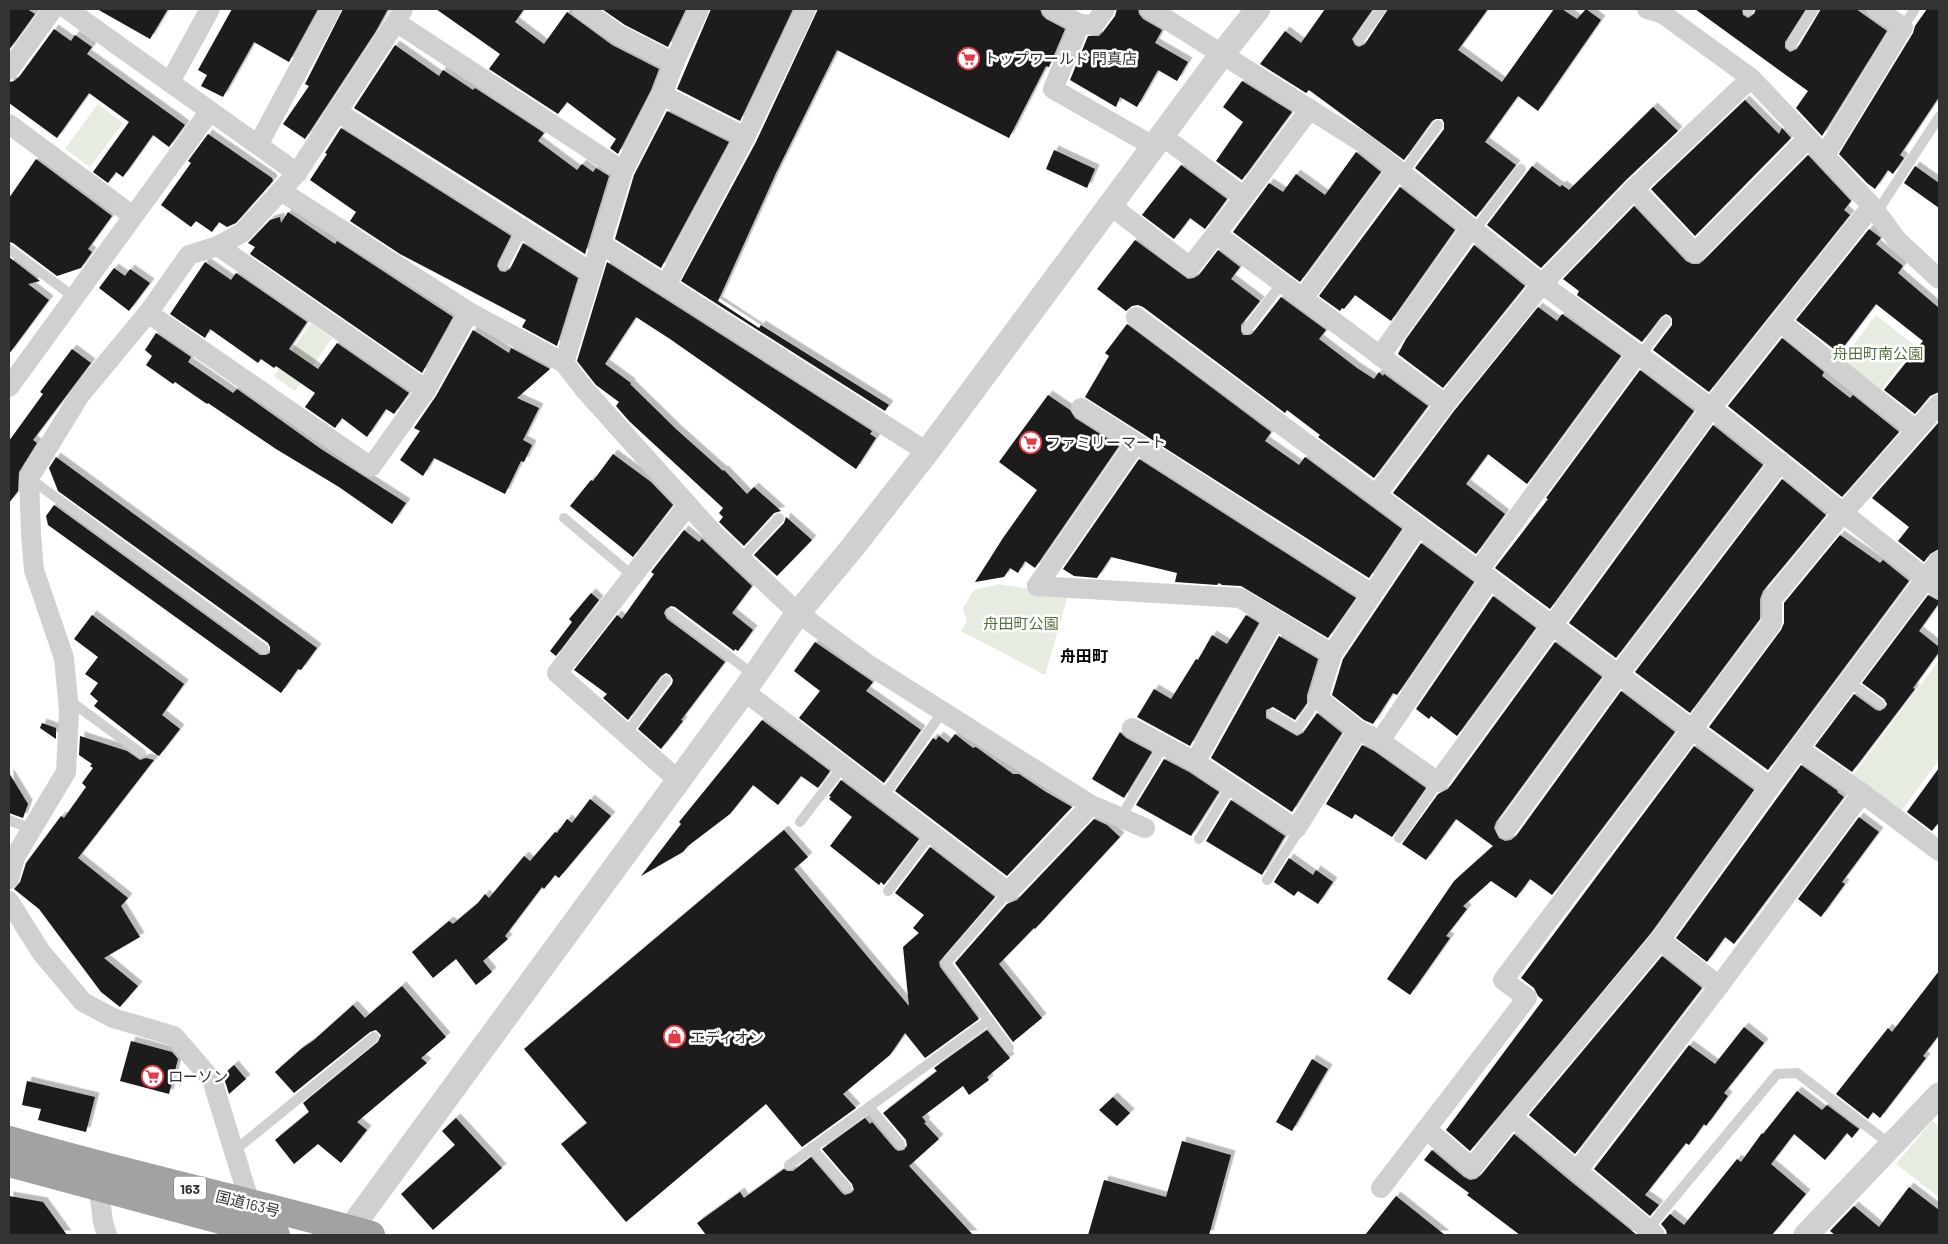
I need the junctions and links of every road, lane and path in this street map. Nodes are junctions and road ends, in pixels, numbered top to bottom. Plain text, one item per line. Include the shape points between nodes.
1 (53, 9) edge
2 (66, 9) edge
3 (210, 9) edge
4 (330, 9) edge
5 (582, 9) edge
6 (699, 9) edge
7 (806, 9) edge
8 (1052, 9) edge
9 (1105, 9) edge
10 (1150, 9) edge
11 (1258, 9) edge
12 (1381, 9) edge
13 (1647, 9) edge
14 (1814, 9) edge
15 (1876, 9) edge
16 (1915, 9) edge
17 (400, 16) edge
18 (1080, 24) junction
19 (1903, 27) junction
20 (1360, 40) dead end
21 (1791, 45) dead end
22 (1223, 53) junction
23 (674, 64) junction
24 (9, 70) edge
25 (1750, 78) junction
26 (170, 82) junction
27 (662, 95) junction
28 (1310, 109) junction
29 (210, 111) junction
30 (337, 112) junction
31 (1939, 117) edge
32 (9, 124) edge
33 (1438, 125) dead end
34 (744, 137) junction
35 (1808, 138) junction
36 (1157, 141) junction
37 (258, 145) junction
38 (1825, 155) junction
39 (1520, 169) dead end
40 (622, 171) junction
41 (1400, 172) junction
42 (298, 173) junction
43 (1634, 189) junction
44 (281, 191) junction
45 (1244, 197) junction
46 (1110, 205) junction
47 (1875, 209) junction
48 (133, 216) junction
49 (522, 230) junction
50 (1472, 230) junction
51 (1216, 234) junction
52 (601, 244) junction
53 (218, 246) junction
54 (9, 249) edge
55 (504, 265) dead end
56 (592, 273) junction
57 (1939, 279) edge
58 (1282, 283) junction
59 (1542, 284) junction
60 (666, 285) junction
61 (74, 297) junction
62 (1302, 298) junction
63 (469, 312) junction
64 (148, 313) junction
65 (1136, 317) dead end
66 (1666, 321) dead end
67 (1780, 322) junction
68 (1247, 329) dead end
69 (1638, 355) junction
70 (1380, 356) junction
71 (564, 363) junction
72 (10, 381) edge
73 (426, 390) junction
74 (1445, 404) junction
75 (1939, 404) edge
76 (1081, 408) dead end
77 (1711, 408) junction
78 (1916, 430) junction
79 (1135, 444) junction
80 (927, 452) junction
81 (1780, 462) junction
82 (29, 478) junction
83 (1376, 495) junction
84 (688, 505) junction
85 (1843, 513) junction
86 (564, 518) dead end
87 (779, 518) dead end
88 (1418, 526) junction
89 (741, 559) junction
90 (1939, 561) edge
91 (1484, 575) junction
92 (633, 576) junction
93 (1933, 584) edge
94 (1372, 594) junction
95 (671, 612) dead end
96 (798, 613) junction
97 (1275, 619) junction
98 (1552, 626) junction
99 (264, 650) dead end
100 (1332, 654) junction
101 (1618, 675) junction
102 (666, 680) dead end
103 (1849, 682) junction
104 (749, 683) junction
105 (1318, 699) junction
106 (68, 700) junction
107 (1880, 704) dead end
108 (943, 711) junction
109 (1272, 714) dead end
110 (1132, 728) dead end
111 (1358, 730) junction
112 (1692, 730) junction
113 (626, 734) junction
114 (1380, 742) junction
115 (1164, 745) junction
116 (1798, 749) junction
117 (141, 753) dead end
118 (1195, 762) junction
119 (843, 766) junction
120 (678, 780) junction
121 (1438, 782) junction
122 (1231, 786) junction
123 (1770, 787) junction
124 (1862, 793) junction
125 (883, 797) junction
126 (1092, 805) junction
127 (1121, 818) junction
128 (9, 820) edge
129 (800, 822) dead end
130 (1145, 828) dead end
131 (1296, 829) junction
132 (1506, 829) dead end
133 (31, 830) junction
134 (931, 834) junction
135 (1399, 838) dead end
136 (1199, 839) dead end
137 (1937, 846) edge
138 (9, 879) edge
139 (1267, 880) dead end
140 (888, 891) dead end
141 (1008, 892) junction
142 (9, 901) edge
143 (1660, 940) junction
144 (1719, 986) junction
145 (989, 1020) junction
146 (374, 1037) dead end
147 (1010, 1048) dead end
148 (1939, 1095) edge
149 (869, 1107) junction
150 (1512, 1117) junction
151 (1426, 1128) junction
152 (9, 1140) edge
153 (900, 1144) dead end
154 (1892, 1146) junction
155 (812, 1148) junction
156 (234, 1151) junction
157 (9, 1163) edge
158 (789, 1165) dead end
159 (1577, 1170) junction
160 (98, 1177) junction
161 (847, 1188) dead end
162 (1381, 1188) dead end
163 (250, 1202) junction
164 (1652, 1232) edge
165 (355, 1233) edge
166 (107, 1235) edge
167 (276, 1235) edge
168 (1806, 1235) edge

1 - 24 street
2 - 26 street
3 - 26 street
4 - 37 street
5 - 23 street via 619,35
6 - 23 street
7 - 34 street
8 - 18 street
9 - 18 street via 1094,25
10 - 22 street
11 - 22 street
12 - 20 lane
13 - 25 street via 1663,14
14 - 21 lane
15 - 19 street
16 - 19 lane
17 - 30 street
17 - 40 street
18 - 36 street via 1053,88
19 - 38 street
22 - 28 street
22 - 36 street
23 - 27 street
25 - 35 street
25 - 43 street
26 - 29 street
27 - 34 street
27 - 40 street
28 - 41 street via 1365,144
28 - 45 street
29 - 37 street
29 - 48 street
30 - 42 street
30 - 49 street
31 - 47 lane
32 - 48 street
33 - 41 lane
34 - 60 street
35 - 38 street
35 - 43 street via 1695,253
36 - 45 street
36 - 46 street
37 - 42 street
38 - 47 street
39 - 50 lane
40 - 52 street
41 - 50 street
41 - 62 street
42 - 44 street
43 - 59 street
44 - 53 street via 243,232
44 - 63 street
45 - 51 street
46 - 51 street via 1190,267
46 - 80 street
47 - 57 street via 1897,240
47 - 67 street
48 - 61 street
49 - 55 lane
49 - 56 street
50 - 59 street
50 - 70 street
51 - 58 street
52 - 56 street
52 - 60 street
53 - 64 street via 189,256
53 - 73 street
54 - 61 lane
56 - 71 street
58 - 62 street
58 - 68 lane
59 - 69 street
59 - 74 street
60 - 80 street
61 - 72 street
62 - 70 street
63 - 71 street
63 - 73 street
64 - 73 street via 370,467
64 - 82 street via 80,395
65 - 83 street
66 - 69 lane
67 - 77 street
67 - 78 street
69 - 77 street
69 - 91 street
70 - 74 street
71 - 84 street
74 - 83 street
75 - 78 street
76 - 79 street
77 - 81 street
77 - 98 street
78 - 85 street
79 - 94 street
79 - 97 street via 1037,586 1240,598
80 - 96 street
81 - 85 street
81 - 101 street
82 - 99 lane
82 - 106 street via 34,570 64,658
83 - 88 street
84 - 89 street
84 - 92 street
85 - 93 street
85 - 112 street via 1772,599 1772,623
86 - 92 lane
87 - 89 lane
88 - 91 street
88 - 94 street
89 - 96 street
90 - 93 street
91 - 98 street
91 - 114 street
92 - 113 street via 557,673
93 - 103 street
94 - 100 street
95 - 104 lane
96 - 104 street
96 - 108 street via 869,665
97 - 100 street
97 - 118 street
98 - 101 street
98 - 121 street
100 - 105 street
101 - 112 street
101 - 132 street
102 - 113 lane
103 - 107 lane
103 - 116 street
104 - 119 street
104 - 120 street
105 - 109 lane via 1297,729
105 - 111 street
106 - 117 lane
106 - 133 street via 66,772
108 - 125 lane
108 - 126 street
110 - 115 street
111 - 114 street
111 - 131 street
112 - 123 street
112 - 151 street via 1502,980 1527,998
113 - 120 street
114 - 121 street
115 - 118 street
115 - 127 lane
116 - 123 street
116 - 124 street
118 - 122 street
119 - 125 street
119 - 129 lane
120 - 165 street
121 - 135 lane
122 - 131 street
122 - 136 lane
123 - 143 street
124 - 137 street
124 - 144 street
125 - 134 street
126 - 127 street
126 - 141 street
127 - 130 street
128 - 133 lane
131 - 139 lane via 1296,835
133 - 138 street via 15,857
134 - 140 lane
134 - 141 street
141 - 145 lane via 946,963
142 - 156 street via 42,952 83,1002 113,1018 174,1036 212,1080
143 - 144 street
143 - 150 street
144 - 159 street
145 - 147 lane
145 - 149 lane
146 - 156 lane
148 - 154 street
149 - 153 lane
149 - 155 lane
150 - 151 street via 1472,1168
150 - 159 street
151 - 162 street
152 - 160 highway, 国道163号 / 163
154 - 164 lane via 1797,1073 1777,1074
154 - 168 street
155 - 158 lane
155 - 161 lane
156 - 163 street
157 - 160 highway, 国道163号 / 163
159 - 164 street
160 - 163 highway, 国道163号 / 163
160 - 166 street
160 - 167 highway, 国道163号 / 163
163 - 165 highway, 国道163号 / 163

